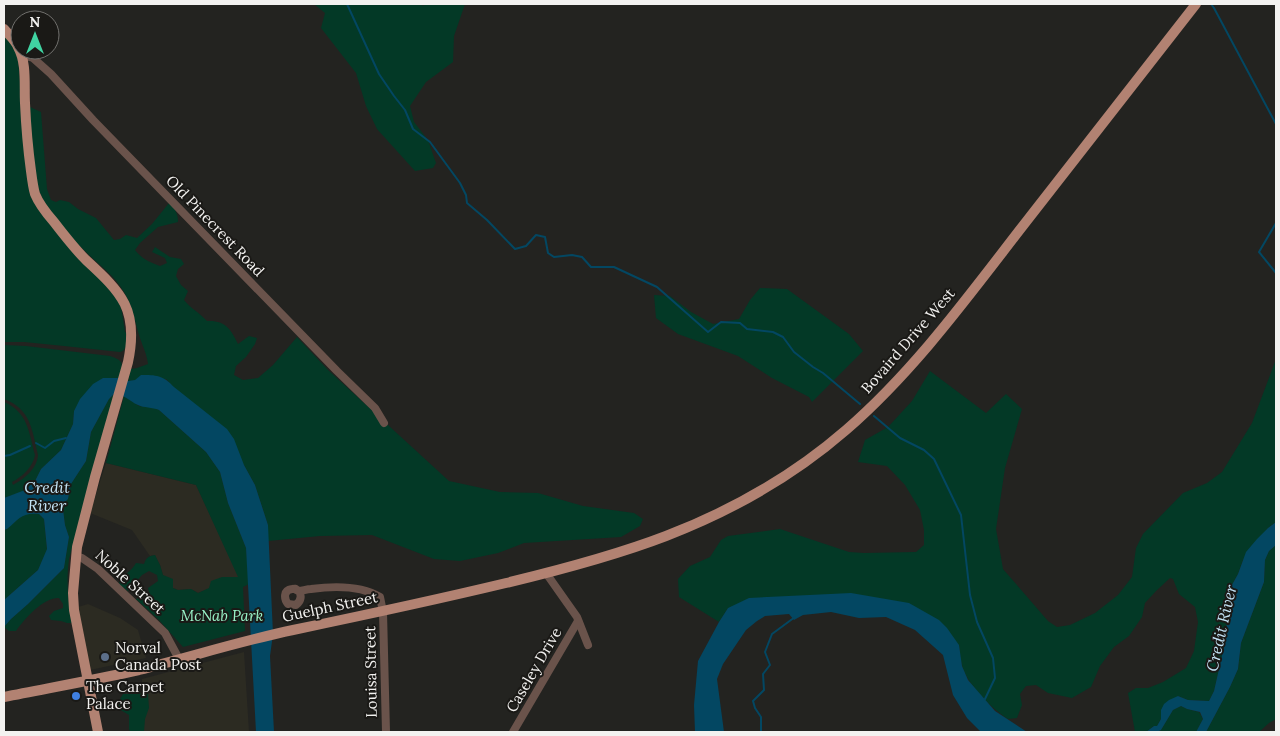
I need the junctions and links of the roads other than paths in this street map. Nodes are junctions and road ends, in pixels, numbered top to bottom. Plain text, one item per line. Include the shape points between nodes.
1 (1196, 4) edge
2 (23, 60) edge
3 (35, 60) edge
4 (384, 423) dead end
5 (76, 556) junction
6 (546, 573) junction
7 (298, 591) dead end
8 (384, 612) junction
9 (578, 621) junction
10 (588, 645) dead end
11 (179, 659) junction
12 (88, 680) junction
13 (4, 698) edge
14 (98, 732) edge
15 (386, 732) edge
16 (513, 732) edge

1 - 6 main road, Bovaird Drive West via 942,329 848,428 797,468 730,508 668,536
2 - 5 main road via 29,156 36,196 70,243 121,296 129,313 132,332 130,352
3 - 4 street, Old Pinecrest Road via 375,408
5 - 11 street, Noble Street via 98,569 165,632
5 - 12 main road via 74,610
6 - 8 main road, Guelph Street
6 - 9 street, Caseley Drive
7 - 8 street via 360,589 380,597
8 - 11 main road, Guelph Street via 280,633
8 - 15 street, Louisa Street
9 - 10 street, Caseley Drive
9 - 16 street, Caseley Drive
11 - 12 main road, Guelph Street
12 - 13 main road, Guelph Street
12 - 14 main road

